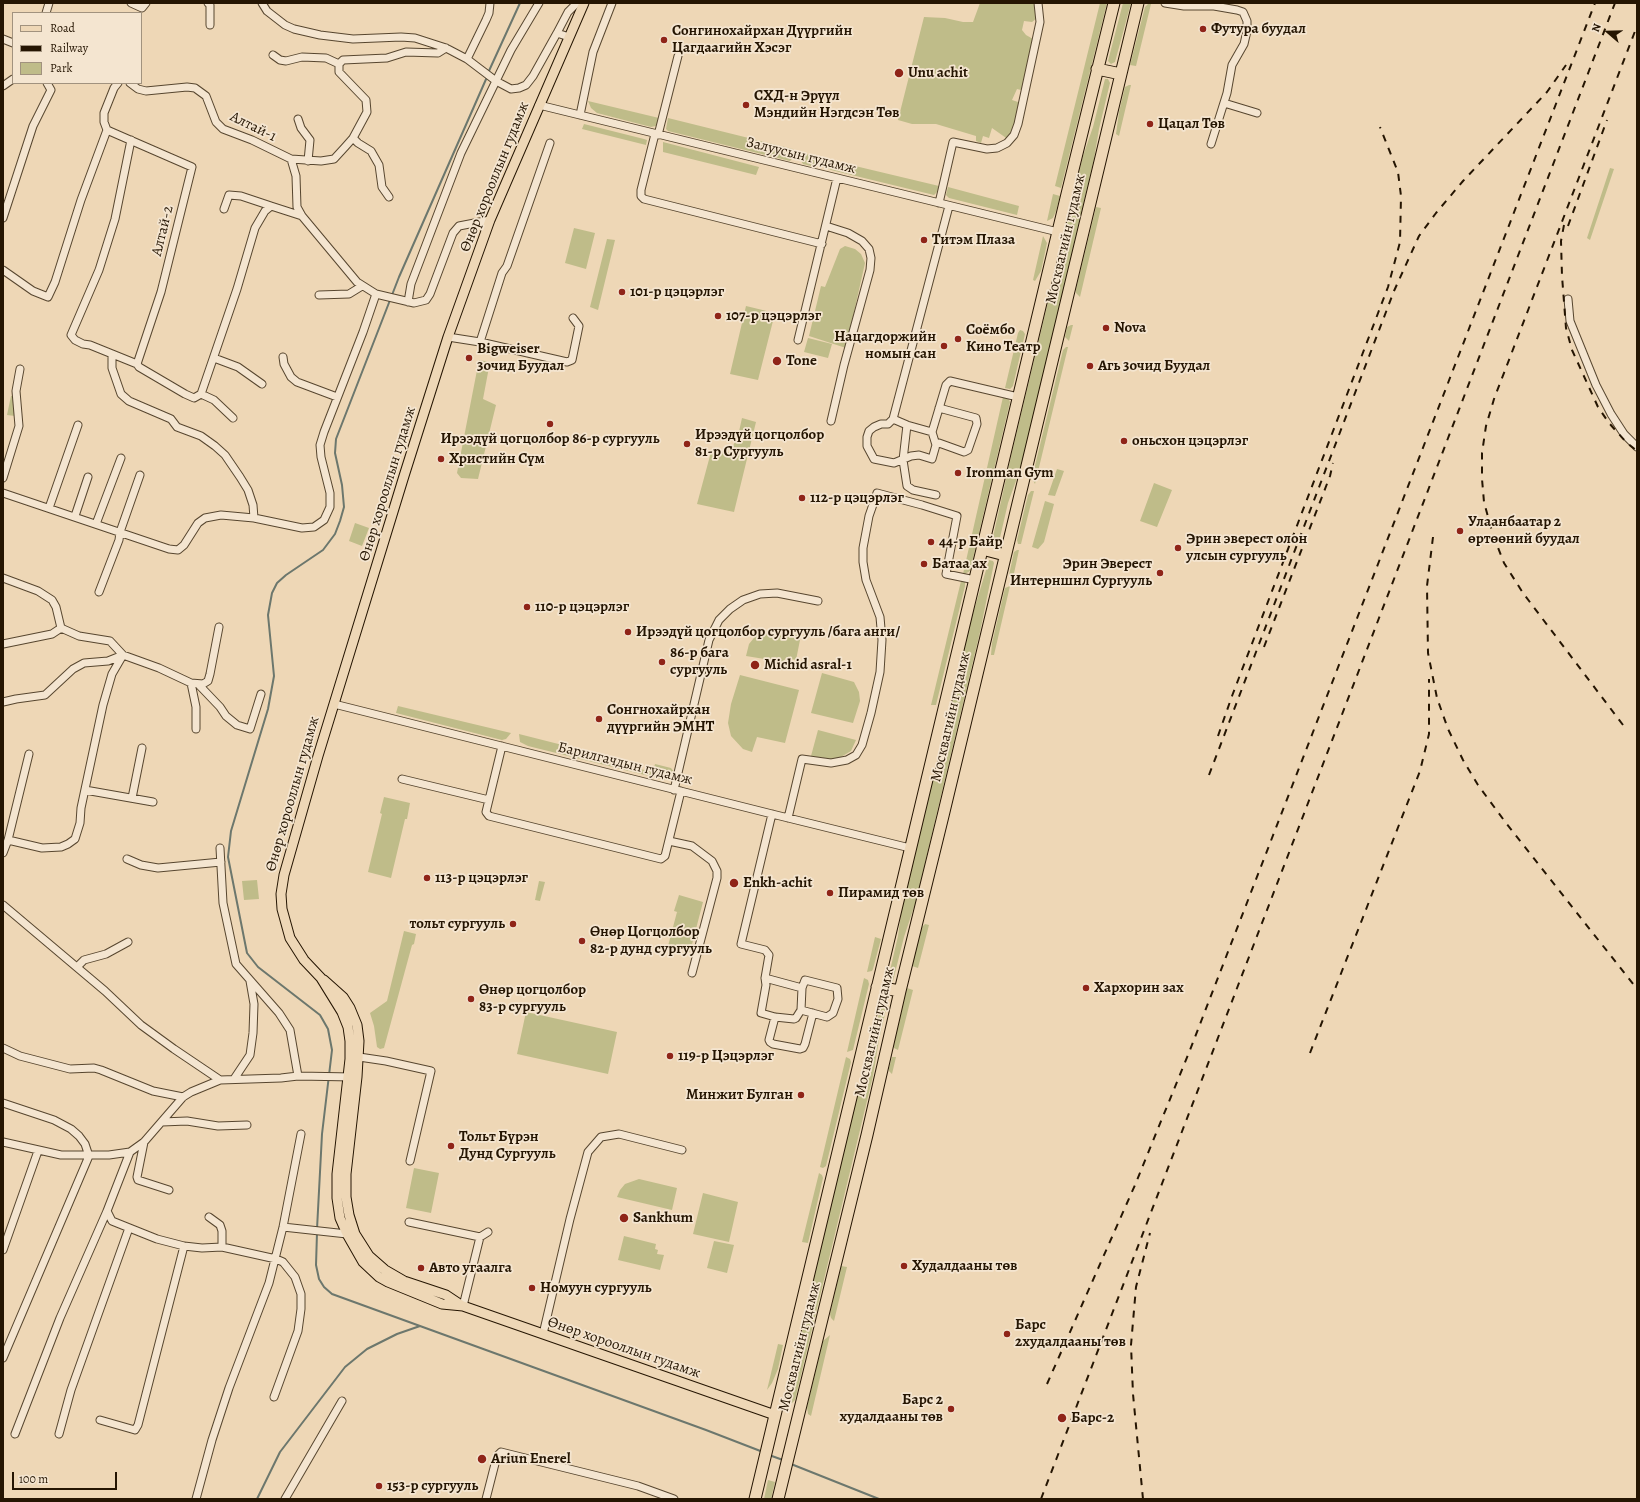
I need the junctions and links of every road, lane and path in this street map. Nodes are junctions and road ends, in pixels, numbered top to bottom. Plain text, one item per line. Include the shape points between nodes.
1 (131, 3) edge
2 (146, 3) edge
3 (208, 3) edge
4 (262, 3) edge
5 (490, 3) edge
6 (539, 3) edge
7 (577, 3) edge
8 (584, 3) edge
9 (612, 3) edge
10 (1038, 3) edge
11 (1114, 3) edge
12 (1138, 3) edge
13 (1165, 3) edge
14 (210, 25) dead end
15 (557, 33) junction
16 (569, 37) junction
17 (446, 48) junction
18 (273, 55) dead end
19 (678, 56) dead end
20 (467, 59) junction
21 (339, 64) junction
22 (1097, 69) junction
23 (1121, 74) junction
24 (12, 80) edge
25 (496, 82) junction
26 (48, 84) edge
27 (117, 84) edge
28 (131, 84) edge
29 (3, 86) edge
30 (1224, 103) junction
31 (539, 105) junction
32 (1257, 113) dead end
33 (580, 115) junction
34 (298, 119) dead end
35 (107, 130) junction
36 (657, 135) junction
37 (353, 138) junction
38 (131, 140) junction
39 (550, 143) dead end
40 (1212, 144) dead end
41 (291, 159) junction
42 (308, 160) junction
43 (837, 178) junction
44 (389, 197) dead end
45 (939, 203) junction
46 (271, 206) junction
47 (949, 206) junction
48 (224, 209) dead end
49 (302, 216) junction
50 (3, 218) edge
51 (490, 220) junction
52 (826, 226) junction
53 (1058, 232) junction
54 (822, 244) junction
55 (3, 270) edge
56 (362, 286) junction
57 (376, 294) junction
58 (319, 296) dead end
59 (1568, 299) dead end
60 (406, 302) junction
61 (573, 318) dead end
62 (448, 338) junction
63 (798, 340) dead end
64 (480, 342) junction
65 (112, 354) junction
66 (283, 357) dead end
67 (214, 358) junction
68 (137, 364) junction
69 (20, 369) dead end
70 (262, 384) dead end
71 (201, 394) junction
72 (1018, 397) junction
73 (337, 398) junction
74 (939, 408) junction
75 (233, 418) dead end
76 (893, 419) junction
77 (831, 422) dead end
78 (78, 425) dead end
79 (907, 425) junction
80 (932, 432) junction
81 (936, 445) junction
82 (1637, 447) edge
83 (121, 458) dead end
84 (903, 460) junction
85 (140, 475) dead end
86 (88, 477) dead end
87 (3, 478) edge
88 (3, 492) edge
89 (936, 495) dead end
90 (49, 508) junction
91 (75, 516) junction
92 (254, 518) junction
93 (96, 524) junction
94 (120, 532) junction
95 (982, 549) junction
96 (1005, 555) junction
97 (3, 578) edge
98 (975, 580) junction
99 (99, 592) dead end
100 (818, 601) dead end
101 (219, 627) dead end
102 (61, 628) junction
103 (3, 644) edge
104 (123, 655) junction
105 (191, 683) junction
106 (199, 685) junction
107 (261, 694) dead end
108 (3, 702) edge
109 (334, 704) junction
110 (196, 729) dead end
111 (502, 746) junction
112 (142, 748) dead end
113 (29, 754) dead end
114 (402, 779) dead end
115 (85, 790) junction
116 (677, 790) junction
117 (132, 798) junction
118 (489, 800) junction
119 (153, 802) dead end
120 (772, 814) junction
121 (788, 818) junction
122 (8, 840) junction
123 (668, 841) junction
124 (220, 848) dead end
125 (910, 848) junction
126 (3, 853) edge
127 (127, 859) dead end
128 (221, 862) junction
129 (3, 905) edge
130 (128, 942) dead end
131 (77, 967) junction
132 (692, 973) dead end
133 (321, 978) junction
134 (765, 978) junction
135 (250, 980) junction
136 (877, 987) junction
137 (802, 988) junction
138 (900, 991) junction
139 (801, 1010) junction
140 (813, 1013) junction
141 (775, 1017) junction
142 (3, 1048) edge
143 (358, 1057) junction
144 (298, 1076) junction
145 (348, 1077) junction
146 (234, 1079) junction
147 (220, 1080) junction
148 (182, 1097) junction
149 (3, 1103) edge
150 (162, 1122) junction
151 (247, 1125) dead end
152 (300, 1134) dead end
153 (3, 1142) edge
154 (144, 1142) junction
155 (682, 1150) dead end
156 (38, 1151) junction
157 (130, 1152) junction
158 (90, 1156) junction
159 (410, 1161) dead end
160 (169, 1190) dead end
161 (107, 1211) junction
162 (209, 1218) dead end
163 (409, 1222) dead end
164 (283, 1227) junction
165 (129, 1228) junction
166 (488, 1232) dead end
167 (347, 1234) junction
168 (480, 1237) junction
169 (184, 1246) junction
170 (222, 1247) junction
171 (3, 1250) edge
172 (276, 1259) junction
173 (463, 1306) junction
174 (543, 1334) junction
175 (3, 1358) edge
176 (274, 1397) dead end
177 (342, 1401) dead end
178 (775, 1416) junction
179 (100, 1420) dead end
180 (15, 1434) dead end
181 (59, 1434) dead end
182 (196, 1499) edge
183 (285, 1499) edge
184 (486, 1499) edge
185 (674, 1499) edge
186 (755, 1499) edge
187 (778, 1499) edge

1 - 2 street via 142,8
3 - 14 street
4 - 17 street via 267,11 294,29 353,39 416,38
5 - 20 street via 489,13
6 - 25 street via 511,50
7 - 15 street via 568,12
8 - 16 main road, Өнөр хорооллын гудамж
9 - 33 street via 593,52
10 - 45 street via 1040,22 1014,135 1007,143 997,148 987,149 953,142
11 - 22 highway, Москвагийн гудамж
12 - 23 highway, Москвагийн гудамж
13 - 30 street via 1226,7 1243,12 1247,21 1247,31 1244,44 1232,65
15 - 16 street
15 - 25 street via 526,85 511,89
16 - 31 main road, Өнөр хорооллын гудамж
17 - 20 street
17 - 21 street via 438,53 406,52 387,58 343,60
18 - 21 street via 286,61 302,57 326,58
19 - 36 street
20 - 25 street
21 - 37 street, Алтай-1 via 339,72 366,100 367,112
22 - 23 highway
22 - 53 highway, Москвагийн гудамж
23 - 96 highway, Москвагийн гудамж
24 - 29 street
25 - 60 street via 461,153
26 - 50 street via 51,90 33,126
27 - 35 street via 104,112
28 - 41 street, Алтай-1 via 146,91 195,88 206,96 216,122 223,129
30 - 32 street
30 - 40 street
31 - 33 street, Залуусын гудамж
31 - 51 main road, Өнөр хорооллын гудамж
33 - 36 street, Залуусын гудамж
34 - 42 street via 310,140
35 - 38 street, Алтай-2
35 - 55 street via 48,297 33,291
36 - 43 street, Залуусын гудамж
36 - 54 street via 641,190 644,200
37 - 42 street, Алтай-1 via 334,158
37 - 44 street via 371,152 379,165 382,187
38 - 65 street via 115,219 99,270 71,335 83,344
38 - 68 street, Алтай-2 via 192,167 161,292
39 - 64 street via 507,266 502,273
41 - 42 street, Алтай-1
41 - 49 street via 296,176 297,207
43 - 45 street, Залуусын гудамж
43 - 52 street
45 - 47 street, Залуусын гудамж
46 - 48 street via 241,196 229,195
46 - 49 street
46 - 67 street via 255,228
47 - 53 street, Залуусын гудамж
47 - 76 street
49 - 56 street
51 - 60 street via 459,226 453,233 426,300 418,303
51 - 62 main road, Өнөр хорооллын гудамж
52 - 54 street
52 - 77 street via 862,241 869,249 871,258
53 - 72 highway, Москвагийн гудамж
54 - 63 street
56 - 57 street
56 - 58 street via 349,294
57 - 60 street
57 - 73 street
59 - 82 street via 1570,321 1596,385 1624,434
61 - 64 street via 579,326 572,360 567,362
62 - 64 street
62 - 109 main road, Өнөр хорооллын гудамж
65 - 68 street
65 - 92 street via 112,368 121,394 128,401 171,419 177,427 201,436 215,446 244,484 253,505
66 - 73 street via 291,377 297,382
67 - 70 street via 238,367
67 - 71 street
68 - 71 street via 185,394 194,398
69 - 87 street via 16,391 19,426
71 - 75 street via 214,400
72 - 74 street via 950,381 946,385
72 - 95 highway, Москвагийн гудамж
73 - 92 street via 320,445 330,493 330,507 324,520 314,527 302,528
74 - 80 street
74 - 81 street via 970,415 976,418 977,424 968,450 964,452 939,443
76 - 79 street
76 - 84 street via 888,424 881,424 869,431 867,446 874,459 894,463
78 - 90 street
79 - 80 street
79 - 84 street
80 - 81 street
81 - 84 street via 932,459 919,455
83 - 93 street
84 - 89 street via 907,486 913,490
85 - 94 street
86 - 91 street
88 - 90 street
90 - 91 street
91 - 93 street
92 - 94 street via 221,515 205,518 198,523 178,550
93 - 94 street
94 - 99 street
95 - 96 highway
95 - 98 highway, Москвагийн гудамж
96 - 138 highway, Москвагийн гудамж
97 - 102 street via 38,591 52,600
98 - 121 street via 946,574 957,516 877,493 869,516 863,548 866,580 880,617 882,640 880,672 871,713 862,745 856,755 847,760 830,762 802,759
98 - 125 highway, Москвагийн гудамж
100 - 116 street via 777,593 760,594 743,600 719,620 709,640
101 - 106 street via 210,674 206,683
102 - 103 street via 52,634
102 - 104 street via 79,636 110,641
104 - 105 street
104 - 108 street via 73,669 45,695
104 - 115 street via 112,674
105 - 106 street
105 - 110 street via 196,707
106 - 107 street via 220,706 226,716 250,729
109 - 111 street, Барилгачдын гудамж
109 - 133 main road, Өнөр хорооллын гудамж via 284,875 281,894 290,938 304,960
111 - 116 street, Барилгачдын гудамж
111 - 118 street
112 - 117 street
113 - 122 street
114 - 118 street
115 - 117 street
115 - 122 street via 75,839 68,844 42,848
116 - 120 street, Барилгачдын гудамж
116 - 123 street
117 - 119 street
118 - 123 street via 486,812 489,816 661,860 665,856
120 - 121 street, Барилгачдын гудамж
120 - 134 street via 741,944 770,954
121 - 125 street, Барилгачдын гудамж
122 - 126 street
123 - 132 street via 692,846 712,861 717,871
124 - 128 street
125 - 136 highway, Москвагийн гудамж
127 - 128 street via 158,868
128 - 135 street via 223,903 231,949 236,964
129 - 131 street
130 - 131 street via 106,954 84,960
131 - 147 street via 141,1025
133 - 143 main road, Өнөр хорооллын гудамж via 339,993 350,1008 357,1025
133 - 145 main road, Өнөр хорооллын гудамж via 348,1027
134 - 137 street
134 - 141 street via 761,1013
135 - 144 street via 279,1013 290,1030
135 - 146 street via 254,1004 250,1055
136 - 138 highway
136 - 178 highway, Москвагийн гудамж
137 - 139 street
137 - 140 street via 805,980 837,988 838,999 833,1013 827,1017
138 - 187 highway, Москвагийн гудамж
139 - 140 street
139 - 141 street via 794,1019
140 - 141 street via 805,1044 800,1049 770,1042
142 - 148 street via 20,1056 70,1069 94,1068 153,1091
143 - 145 main road, Өнөр хорооллын гудамж
143 - 159 street via 431,1071
144 - 145 street
144 - 146 street
145 - 167 main road, Өнөр хорооллын гудамж via 337,1174 340,1218
145 - 173 main road, Өнөр хорооллын гудамж via 346,1197 356,1234 369,1256 385,1270 404,1281 446,1295
146 - 147 street
147 - 148 street
148 - 150 street
149 - 158 street via 54,1120 71,1129 85,1144
150 - 151 street via 187,1120 218,1126
150 - 154 street
152 - 164 street
153 - 156 street
154 - 157 street
154 - 160 street via 138,1180
155 - 174 street via 619,1134 601,1137 588,1152
156 - 158 street
156 - 171 street
157 - 158 street
157 - 161 street
158 - 175 street
161 - 165 street via 112,1220
161 - 180 street via 60,1318
162 - 170 street via 220,1225
163 - 168 street
164 - 167 street
164 - 172 street
165 - 169 street
165 - 181 street via 70,1390
166 - 168 street
167 - 173 main road, Өнөр хорооллын гудамж via 363,1262 384,1280 398,1288 442,1304
168 - 173 street
169 - 170 street
169 - 179 street via 138,1425 135,1430
170 - 172 street
172 - 176 street via 283,1262 295,1278 301,1294 301,1309 298,1331
172 - 182 street via 229,1388
173 - 174 main road, Өнөр хорооллын гудамж
174 - 178 main road, Өнөр хорооллын гудамж
177 - 183 street
178 - 186 highway, Москвагийн гудамж
184 - 185 street via 497,1456 501,1452 638,1486

